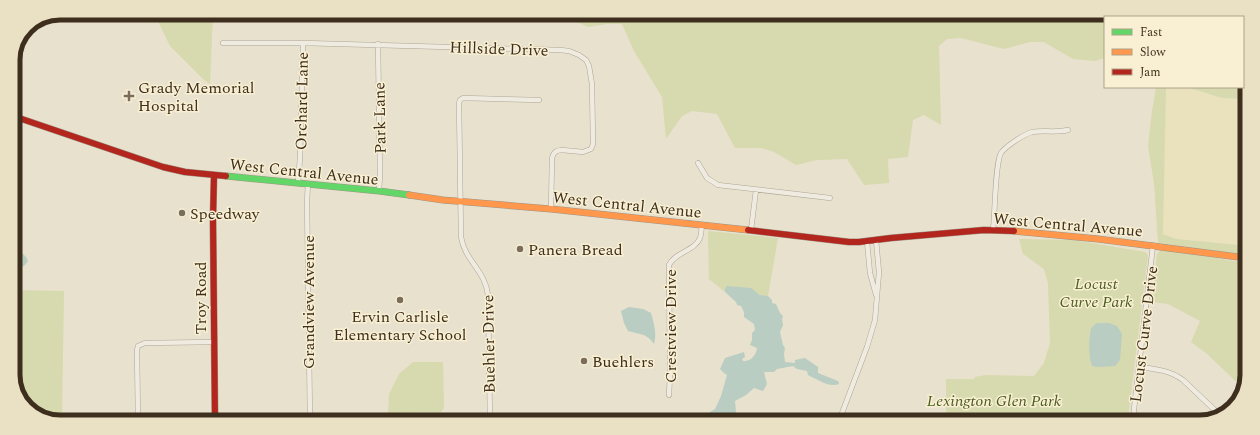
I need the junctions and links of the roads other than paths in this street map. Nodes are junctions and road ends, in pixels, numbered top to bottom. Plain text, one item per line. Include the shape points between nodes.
1 (223, 43) dead end
2 (303, 43) junction
3 (378, 44) junction
4 (539, 100) dead end
5 (20, 118) edge
6 (1068, 130) dead end
7 (698, 163) dead end
8 (214, 176) junction
9 (298, 183) junction
10 (308, 184) junction
11 (756, 190) junction
12 (379, 191) junction
13 (830, 198) dead end
14 (460, 201) junction
15 (551, 209) junction
16 (702, 225) junction
17 (751, 230) junction
18 (993, 230) junction
19 (876, 240) junction
20 (867, 241) junction
21 (1153, 245) junction
22 (1240, 257) edge
23 (876, 298) junction
24 (214, 342) junction
25 (1139, 367) junction
26 (669, 395) dead end
27 (1216, 412) edge
28 (138, 415) edge
29 (214, 415) edge
30 (310, 415) edge
31 (490, 415) edge
32 (841, 415) edge
33 (1134, 415) edge

1 - 2 street, Hillside Drive
2 - 3 street, Hillside Drive
2 - 9 street, Orchard Lane
3 - 12 street, Park Lane
3 - 15 street, Hillside Drive via 560,50 582,57 591,72 593,144 591,149 585,152 558,150 554,153
4 - 14 street, Buehler Drive via 460,100
5 - 8 main road, West Central Avenue via 163,166
6 - 18 street via 1028,134 1002,153 999,158
7 - 11 street via 707,178 718,185
8 - 9 main road, West Central Avenue
8 - 24 main road, Troy Road
9 - 10 main road, West Central Avenue
10 - 12 main road, West Central Avenue
10 - 30 street, Grandview Avenue
11 - 13 street
11 - 17 street
12 - 14 main road, West Central Avenue
14 - 15 main road, West Central Avenue
14 - 31 street, Buehler Drive via 462,243 482,276 487,290
15 - 16 main road, West Central Avenue
16 - 17 main road, West Central Avenue
16 - 26 street, Crestview Drive via 697,242 673,258 669,265
17 - 20 main road, West Central Avenue via 849,242
18 - 19 main road, West Central Avenue
18 - 21 main road, West Central Avenue
19 - 20 main road, West Central Avenue
19 - 23 street via 879,272
20 - 23 street via 870,273
21 - 22 main road, West Central Avenue
21 - 25 street, Locust Curve Drive
23 - 32 street via 872,331
24 - 28 street via 145,343 138,346
24 - 29 main road, Troy Road
25 - 27 street via 1161,370 1177,376
25 - 33 street, Locust Curve Drive

